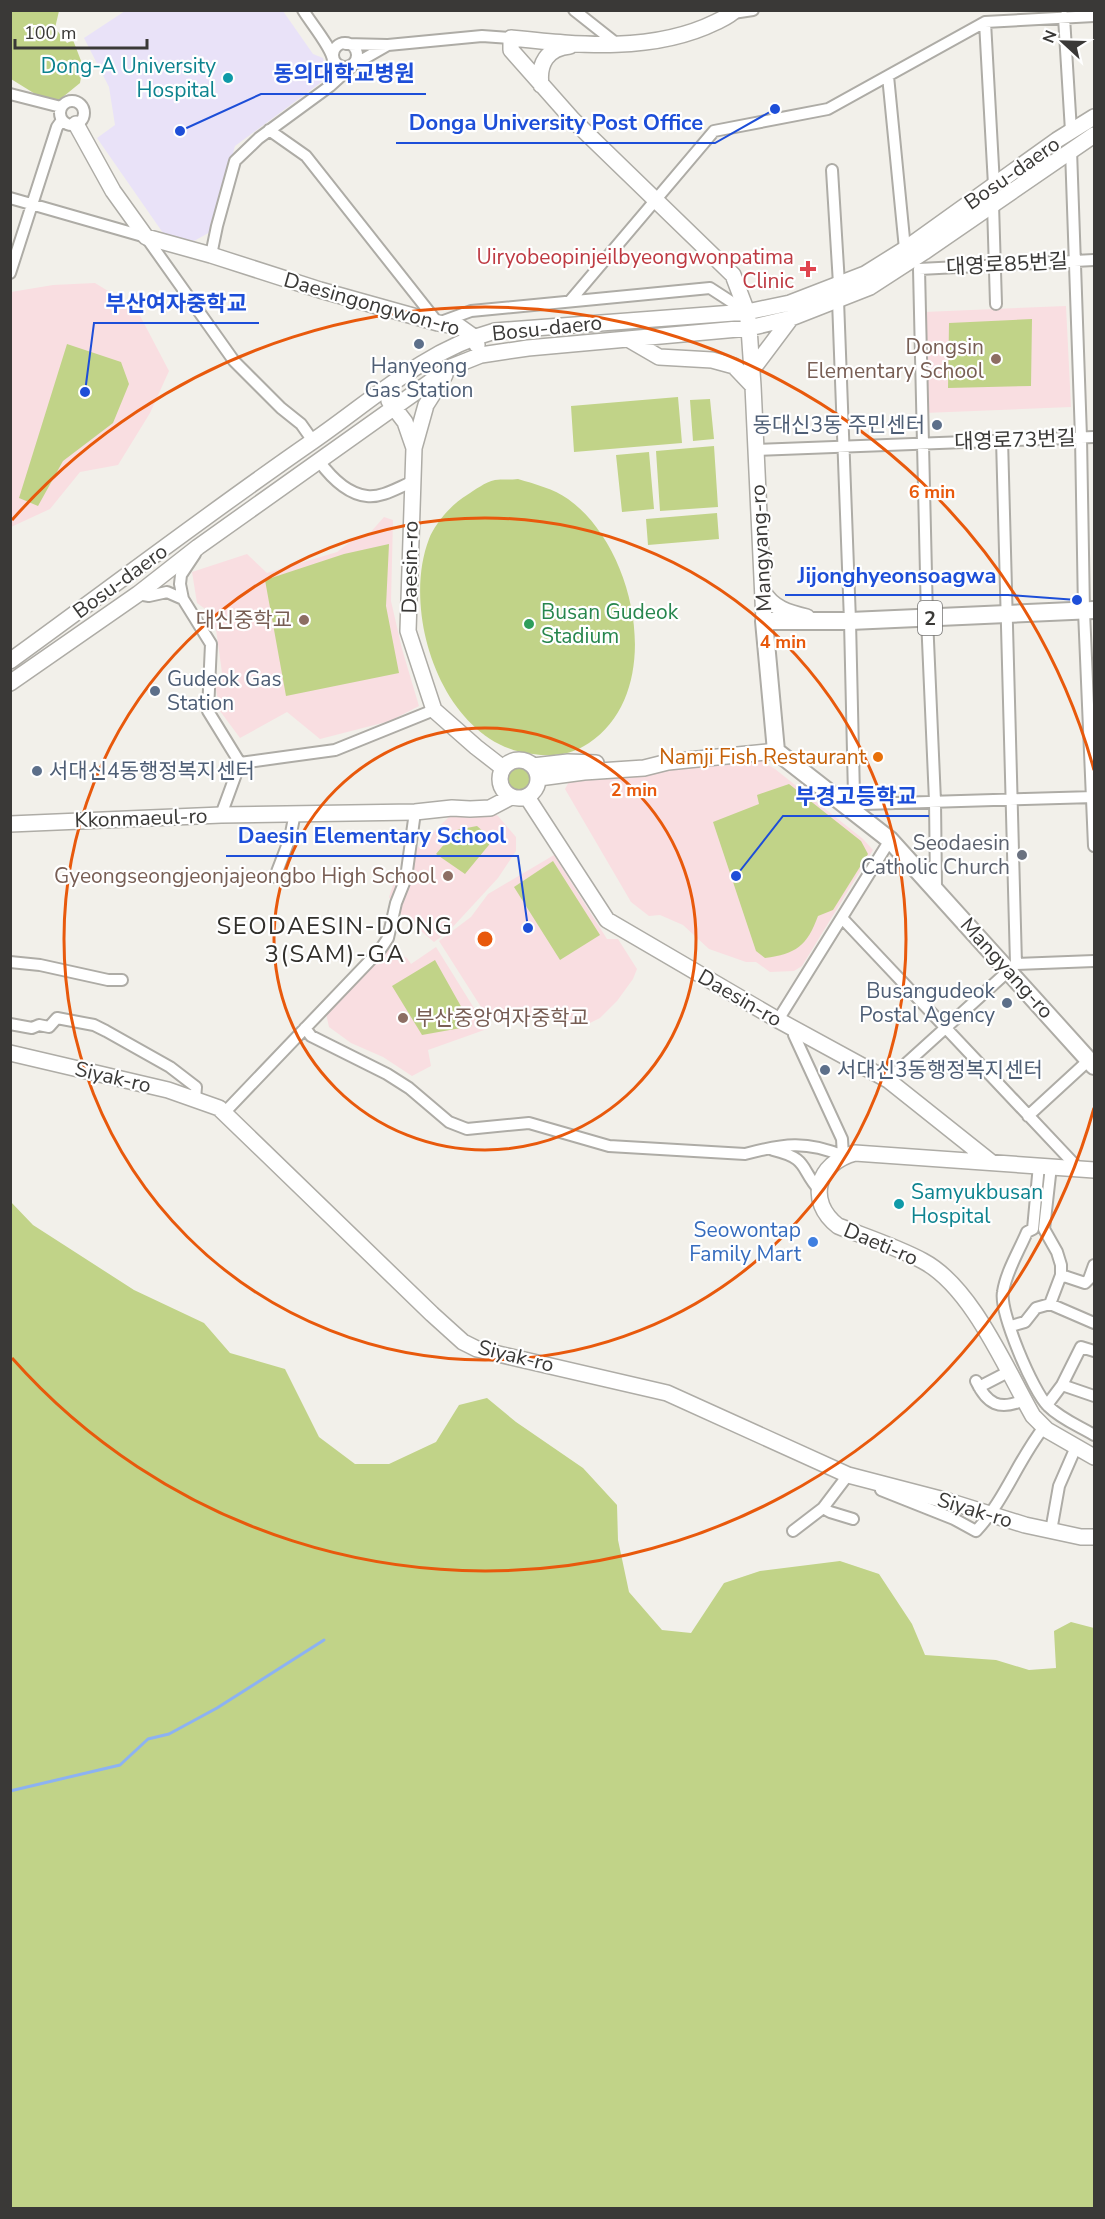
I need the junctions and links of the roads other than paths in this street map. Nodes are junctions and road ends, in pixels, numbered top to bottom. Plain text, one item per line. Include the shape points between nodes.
1 (303, 10) edge
2 (574, 10) edge
3 (753, 10) edge
4 (734, 12) edge
5 (1095, 16) edge
6 (1064, 17) junction
7 (985, 22) junction
8 (322, 37) junction
9 (511, 38) junction
10 (347, 44) junction
11 (617, 44) junction
12 (388, 45) junction
13 (577, 45) junction
14 (333, 59) junction
15 (353, 64) junction
16 (888, 76) junction
17 (541, 85) junction
18 (330, 86) junction
19 (10, 94) edge
20 (61, 107) junction
21 (1095, 117) edge
22 (69, 122) junction
23 (269, 130) junction
24 (1071, 131) junction
25 (1095, 135) edge
26 (1071, 150) junction
27 (832, 170) dead end
28 (994, 185) junction
29 (10, 198) edge
30 (656, 199) junction
31 (32, 203) junction
32 (993, 204) junction
33 (146, 237) junction
34 (915, 254) junction
35 (211, 255) junction
36 (1095, 260) edge
37 (1074, 261) junction
38 (995, 264) junction
39 (10, 273) edge
40 (839, 284) junction
41 (837, 300) junction
42 (570, 301) junction
43 (996, 304) dead end
44 (747, 312) junction
45 (791, 318) junction
46 (438, 323) junction
47 (749, 328) junction
48 (474, 337) junction
49 (628, 339) junction
50 (481, 355) junction
51 (451, 366) junction
52 (753, 378) junction
53 (382, 392) junction
54 (394, 407) junction
55 (1081, 437) junction
56 (1095, 437) edge
57 (1002, 439) junction
58 (313, 441) junction
59 (924, 444) junction
60 (843, 447) junction
61 (414, 448) junction
62 (756, 450) junction
63 (319, 461) junction
64 (412, 482) junction
65 (198, 547) junction
66 (763, 591) junction
67 (138, 594) junction
68 (183, 599) junction
69 (1089, 611) edge
70 (1008, 614) junction
71 (927, 618) junction
72 (764, 621) junction
73 (821, 621) junction
74 (850, 621) junction
75 (10, 661) edge
76 (10, 683) edge
77 (434, 710) junction
78 (776, 751) junction
79 (240, 763) junction
80 (509, 764) junction
81 (536, 772) junction
82 (505, 791) junction
83 (527, 797) junction
84 (1094, 797) edge
85 (1011, 799) junction
86 (935, 801) junction
87 (851, 807) junction
88 (415, 812) junction
89 (295, 813) junction
90 (221, 815) junction
91 (10, 824) edge
92 (890, 840) junction
93 (1095, 846) edge
94 (275, 877) dead end
95 (936, 888) junction
96 (842, 918) junction
97 (1095, 961) edge
98 (10, 962) edge
99 (1012, 967) junction
100 (122, 980) dead end
101 (54, 1011) dead end
102 (67, 1020) junction
103 (778, 1020) junction
104 (10, 1024) edge
105 (305, 1028) junction
106 (795, 1029) junction
107 (945, 1029) junction
108 (10, 1053) edge
109 (1092, 1063) edge
110 (888, 1080) junction
111 (195, 1099) junction
112 (225, 1112) junction
113 (1028, 1116) junction
114 (766, 1148) junction
115 (843, 1156) junction
116 (991, 1162) junction
117 (1045, 1165) junction
118 (1078, 1168) junction
119 (1095, 1170) edge
120 (820, 1191) junction
121 (1095, 1265) edge
122 (1061, 1275) junction
123 (1050, 1304) junction
124 (1095, 1323) edge
125 (1011, 1326) junction
126 (1095, 1351) edge
127 (1008, 1371) junction
128 (1062, 1385) junction
129 (1095, 1396) edge
130 (1024, 1400) junction
131 (1047, 1405) junction
132 (1044, 1427) junction
133 (1095, 1435) edge
134 (1076, 1447) junction
135 (1095, 1457) edge
136 (847, 1477) junction
137 (823, 1508) junction
138 (991, 1515) junction
139 (853, 1518) dead end
140 (793, 1531) dead end
141 (1051, 1531) junction
142 (1095, 1537) edge

1 - 8 street
2 - 11 street
3 - 4 street
4 - 11 main road via 699,30
5 - 6 street
6 - 7 street
6 - 24 street
7 - 16 street, Bosu-daero
7 - 28 street
8 - 10 street
8 - 14 street
9 - 12 street via 482,36
9 - 13 main road
9 - 17 main road, Mangyang-ro via 511,50
10 - 12 street
10 - 14 street via 336,47
10 - 15 street via 357,55
11 - 13 main road
12 - 15 street
13 - 17 main road via 561,47 548,55 540,70
14 - 15 street via 341,67
14 - 18 street
15 - 18 street
16 - 30 street, Bosu-daero via 828,109 714,131
16 - 34 street
17 - 30 main road, Mangyang-ro
18 - 23 street
19 - 20 street
20 - 22 street via 59,113
20 - 22 street via 66,101 80,104 84,115
21 - 24 main road, Bosu-daero
22 - 31 street via 57,127
22 - 33 main road
23 - 35 street via 235,161
23 - 46 street via 306,156
24 - 28 main road, Bosu-daero
25 - 26 main road, Bosu-daero
26 - 32 main road, Bosu-daero
26 - 37 street
27 - 40 street
28 - 34 main road, Bosu-daero
29 - 31 street, Daesingongwon-ro
30 - 42 street, Bosu-daero
30 - 44 main road, Mangyang-ro via 733,275
31 - 33 street, Daesingongwon-ro
31 - 39 street
32 - 34 main road, Bosu-daero
32 - 38 street
33 - 35 main road, Daesingongwon-ro
33 - 58 street via 234,361 302,424
34 - 38 street, 대영로85번길
34 - 40 main road, Bosu-daero
34 - 41 main road, Bosu-daero via 870,287
34 - 59 street
35 - 46 main road, Daesingongwon-ro
36 - 37 street, 대영로85번길
37 - 38 street, 대영로85번길
37 - 55 street
38 - 43 street
40 - 44 main road, Bosu-daero via 790,303
41 - 45 main road, Bosu-daero
41 - 60 street
42 - 44 street via 710,288
42 - 46 street via 471,311
44 - 47 main road, Mangyang-ro
44 - 48 main road, Bosu-daero via 495,331
45 - 47 main road, Bosu-daero
45 - 52 main road
46 - 48 main road, Daesingongwon-ro via 459,327
47 - 49 main road, Bosu-daero
47 - 52 main road, Mangyang-ro
48 - 50 main road, Daesingongwon-ro
48 - 53 main road, Bosu-daero via 441,352
49 - 50 main road, Bosu-daero
49 - 52 main road via 659,357 712,360 734,366
50 - 51 main road, Bosu-daero
51 - 54 main road, Bosu-daero
51 - 61 main road via 426,405
52 - 62 main road, Mangyang-ro
53 - 54 main road, Daesin-ro
53 - 58 main road, Bosu-daero
54 - 61 main road, Daesin-ro via 405,422
54 - 63 main road, Bosu-daero
55 - 56 street, 대영로73번길
55 - 57 street, 대영로73번길
55 - 69 street
57 - 59 street, 대영로73번길
57 - 70 street
58 - 75 main road, Bosu-daero
59 - 60 street, 대영로73번길
59 - 71 street
60 - 62 street, 대영로73번길
60 - 74 street
61 - 64 main road, Daesin-ro
62 - 66 main road, Mangyang-ro
63 - 64 street via 348,490 368,497
63 - 65 main road, Bosu-daero
64 - 77 main road, Daesin-ro via 408,631
65 - 67 main road, Bosu-daero
65 - 68 street via 182,575
66 - 72 main road, Mangyang-ro
66 - 73 main road via 784,611
67 - 68 street via 149,596 167,591
67 - 76 main road, Bosu-daero
68 - 79 street via 211,644 208,711
69 - 70 main road, 2
69 - 84 street
70 - 71 main road, 2
70 - 85 street
71 - 74 main road, 2
71 - 86 street
72 - 73 main road, 2
72 - 78 main road, Mangyang-ro
73 - 74 main road, 2
74 - 87 street via 854,796
77 - 79 street via 335,750
77 - 80 main road via 463,733 504,753
78 - 81 main road via 644,768
78 - 87 main road, Mangyang-ro
79 - 90 street
80 - 81 main road via 528,762
80 - 82 main road via 501,773
81 - 83 main road via 533,793
82 - 83 main road via 521,799
82 - 88 main road, Kkonmaeul-ro via 452,808
83 - 103 main road, Daesin-ro via 607,920
84 - 85 street
84 - 93 street
85 - 86 street
85 - 99 street
86 - 87 street
86 - 95 street
87 - 92 main road, Mangyang-ro
88 - 89 main road, Kkonmaeul-ro
88 - 105 street via 406,879 388,938
89 - 90 main road, Kkonmaeul-ro
89 - 94 street
90 - 91 main road, Kkonmaeul-ro
92 - 95 main road, Mangyang-ro
92 - 96 street
95 - 99 main road, Mangyang-ro
96 - 103 street
96 - 107 street
97 - 99 street
98 - 100 street
99 - 107 street
99 - 109 main road, Mangyang-ro
101 - 102 street
102 - 104 street via 57,1018 49,1027
102 - 111 street via 94,1025 170,1066 195,1085
103 - 106 main road, Daesin-ro
105 - 112 street
105 - 114 street via 311,1036 387,1074 449,1122 467,1129 529,1123 609,1146 745,1154
106 - 110 main road, Daesin-ro
106 - 115 street via 794,1035 842,1139
107 - 110 street
107 - 113 street
108 - 111 main road, Siyak-ro
109 - 113 street
110 - 116 main road, Daesin-ro
111 - 112 main road, Siyak-ro
112 - 136 main road, Siyak-ro via 463,1342 477,1349 667,1393 801,1451
113 - 118 street
114 - 115 street via 797,1144 825,1148
114 - 120 street via 797,1159
115 - 116 main road via 868,1153
115 - 120 main road via 828,1169
116 - 117 main road
117 - 118 main road
117 - 122 street via 1044,1229 1057,1252
117 - 125 street via 1033,1229 1027,1232 1002,1294
118 - 119 main road
120 - 127 main road, Daeti-ro via 822,1210 838,1226 924,1261 946,1278 972,1307
121 - 122 street via 1085,1283
122 - 123 street
123 - 124 street
123 - 125 street via 1036,1308 1025,1322
125 - 131 street via 1036,1391
126 - 128 street via 1081,1347
127 - 130 main road, Daeti-ro
127 - 130 street via 978,1384 988,1399 1002,1406
128 - 129 street
128 - 131 street
130 - 132 main road, Daeti-ro
131 - 133 street
132 - 134 main road, Daeti-ro
132 - 138 street via 1030,1444
134 - 135 main road, Daeti-ro
134 - 141 street via 1059,1485
136 - 137 street
136 - 138 main road, Siyak-ro
137 - 139 street
137 - 140 street
138 - 141 main road, Siyak-ro
141 - 142 main road, Siyak-ro

